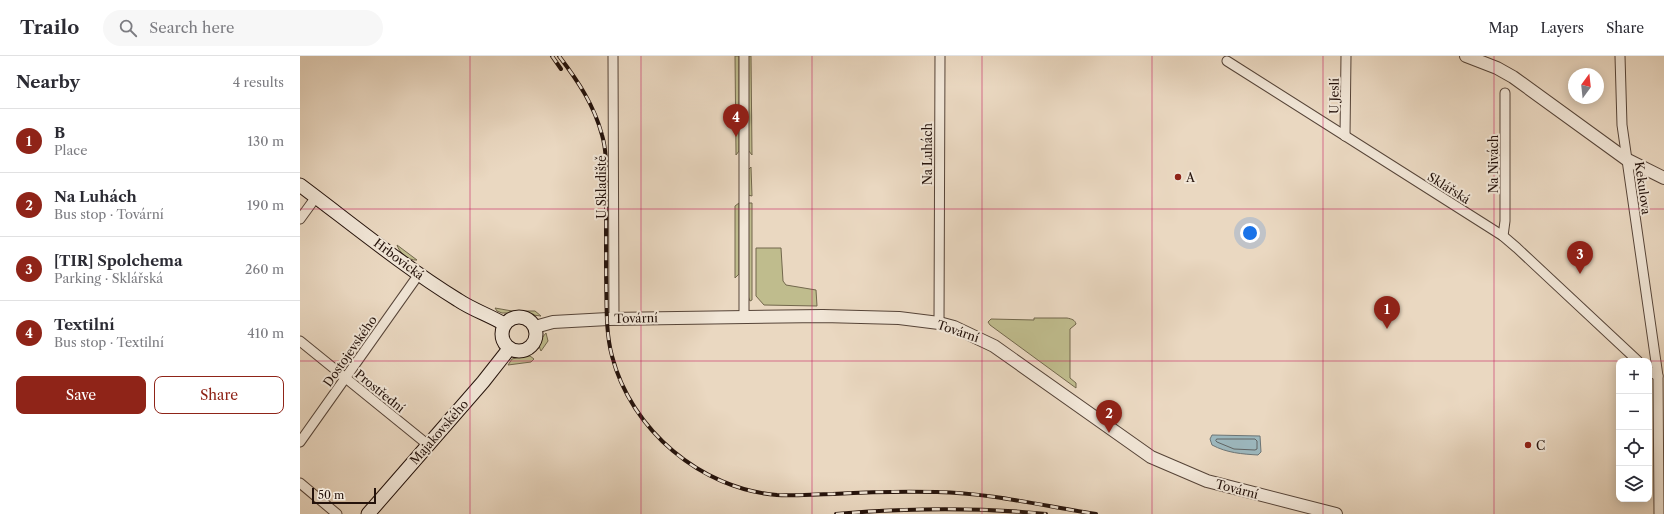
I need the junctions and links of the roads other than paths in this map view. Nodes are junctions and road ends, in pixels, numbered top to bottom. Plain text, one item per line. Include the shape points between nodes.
1 (613, 56) edge
2 (744, 56) edge
3 (940, 56) edge
4 (1346, 56) edge
5 (1466, 56) edge
6 (1620, 56) edge
7 (1227, 61) dead end
8 (1505, 93) dead end
9 (1345, 136) junction
10 (1626, 159) junction
11 (1664, 178) edge
12 (300, 185) edge
13 (316, 197) junction
14 (300, 219) edge
15 (1502, 236) junction
16 (419, 274) junction
17 (744, 317) junction
18 (614, 318) junction
19 (939, 323) junction
20 (504, 324) junction
21 (535, 327) junction
22 (300, 342) edge
23 (509, 348) junction
24 (1635, 358) edge
25 (1652, 373) edge
26 (1658, 376) junction
27 (345, 378) junction
28 (300, 442) edge
29 (428, 444) junction
30 (300, 483) edge
31 (337, 514) edge
32 (368, 514) edge
33 (1336, 514) edge
34 (1660, 514) edge

1 - 18 street, U Skladiště
2 - 17 street
3 - 19 street, Na Luhách
4 - 9 street, U Jeslí
5 - 10 street via 1514,77
6 - 10 street, Kekulova via 1622,125
7 - 9 street, Sklářská
8 - 15 street, Na Nivách via 1505,221
9 - 15 street, Sklářská
10 - 11 street
10 - 26 street, Kekulova
12 - 13 main road, Hrbovická
13 - 14 street
13 - 16 main road, Hrbovická
15 - 24 street, Sklářská
16 - 20 main road, Hrbovická via 460,302
16 - 27 street, Dostojevského
17 - 18 street, Tovární
17 - 19 street, Tovární via 866,316
18 - 21 street, Tovární via 553,322
19 - 33 street, Tovární via 994,346 1151,457 1207,481
20 - 21 main road via 518,317 528,320
20 - 23 main road via 502,339
21 - 23 main road via 536,336 529,348 516,352
22 - 27 street, Prostřední
23 - 29 main road, Majakovského via 483,382
25 - 26 street
26 - 34 street, Kekulova
27 - 28 street, Dostojevského
27 - 29 street, Prostřední
29 - 32 main road, Majakovského
30 - 31 street

